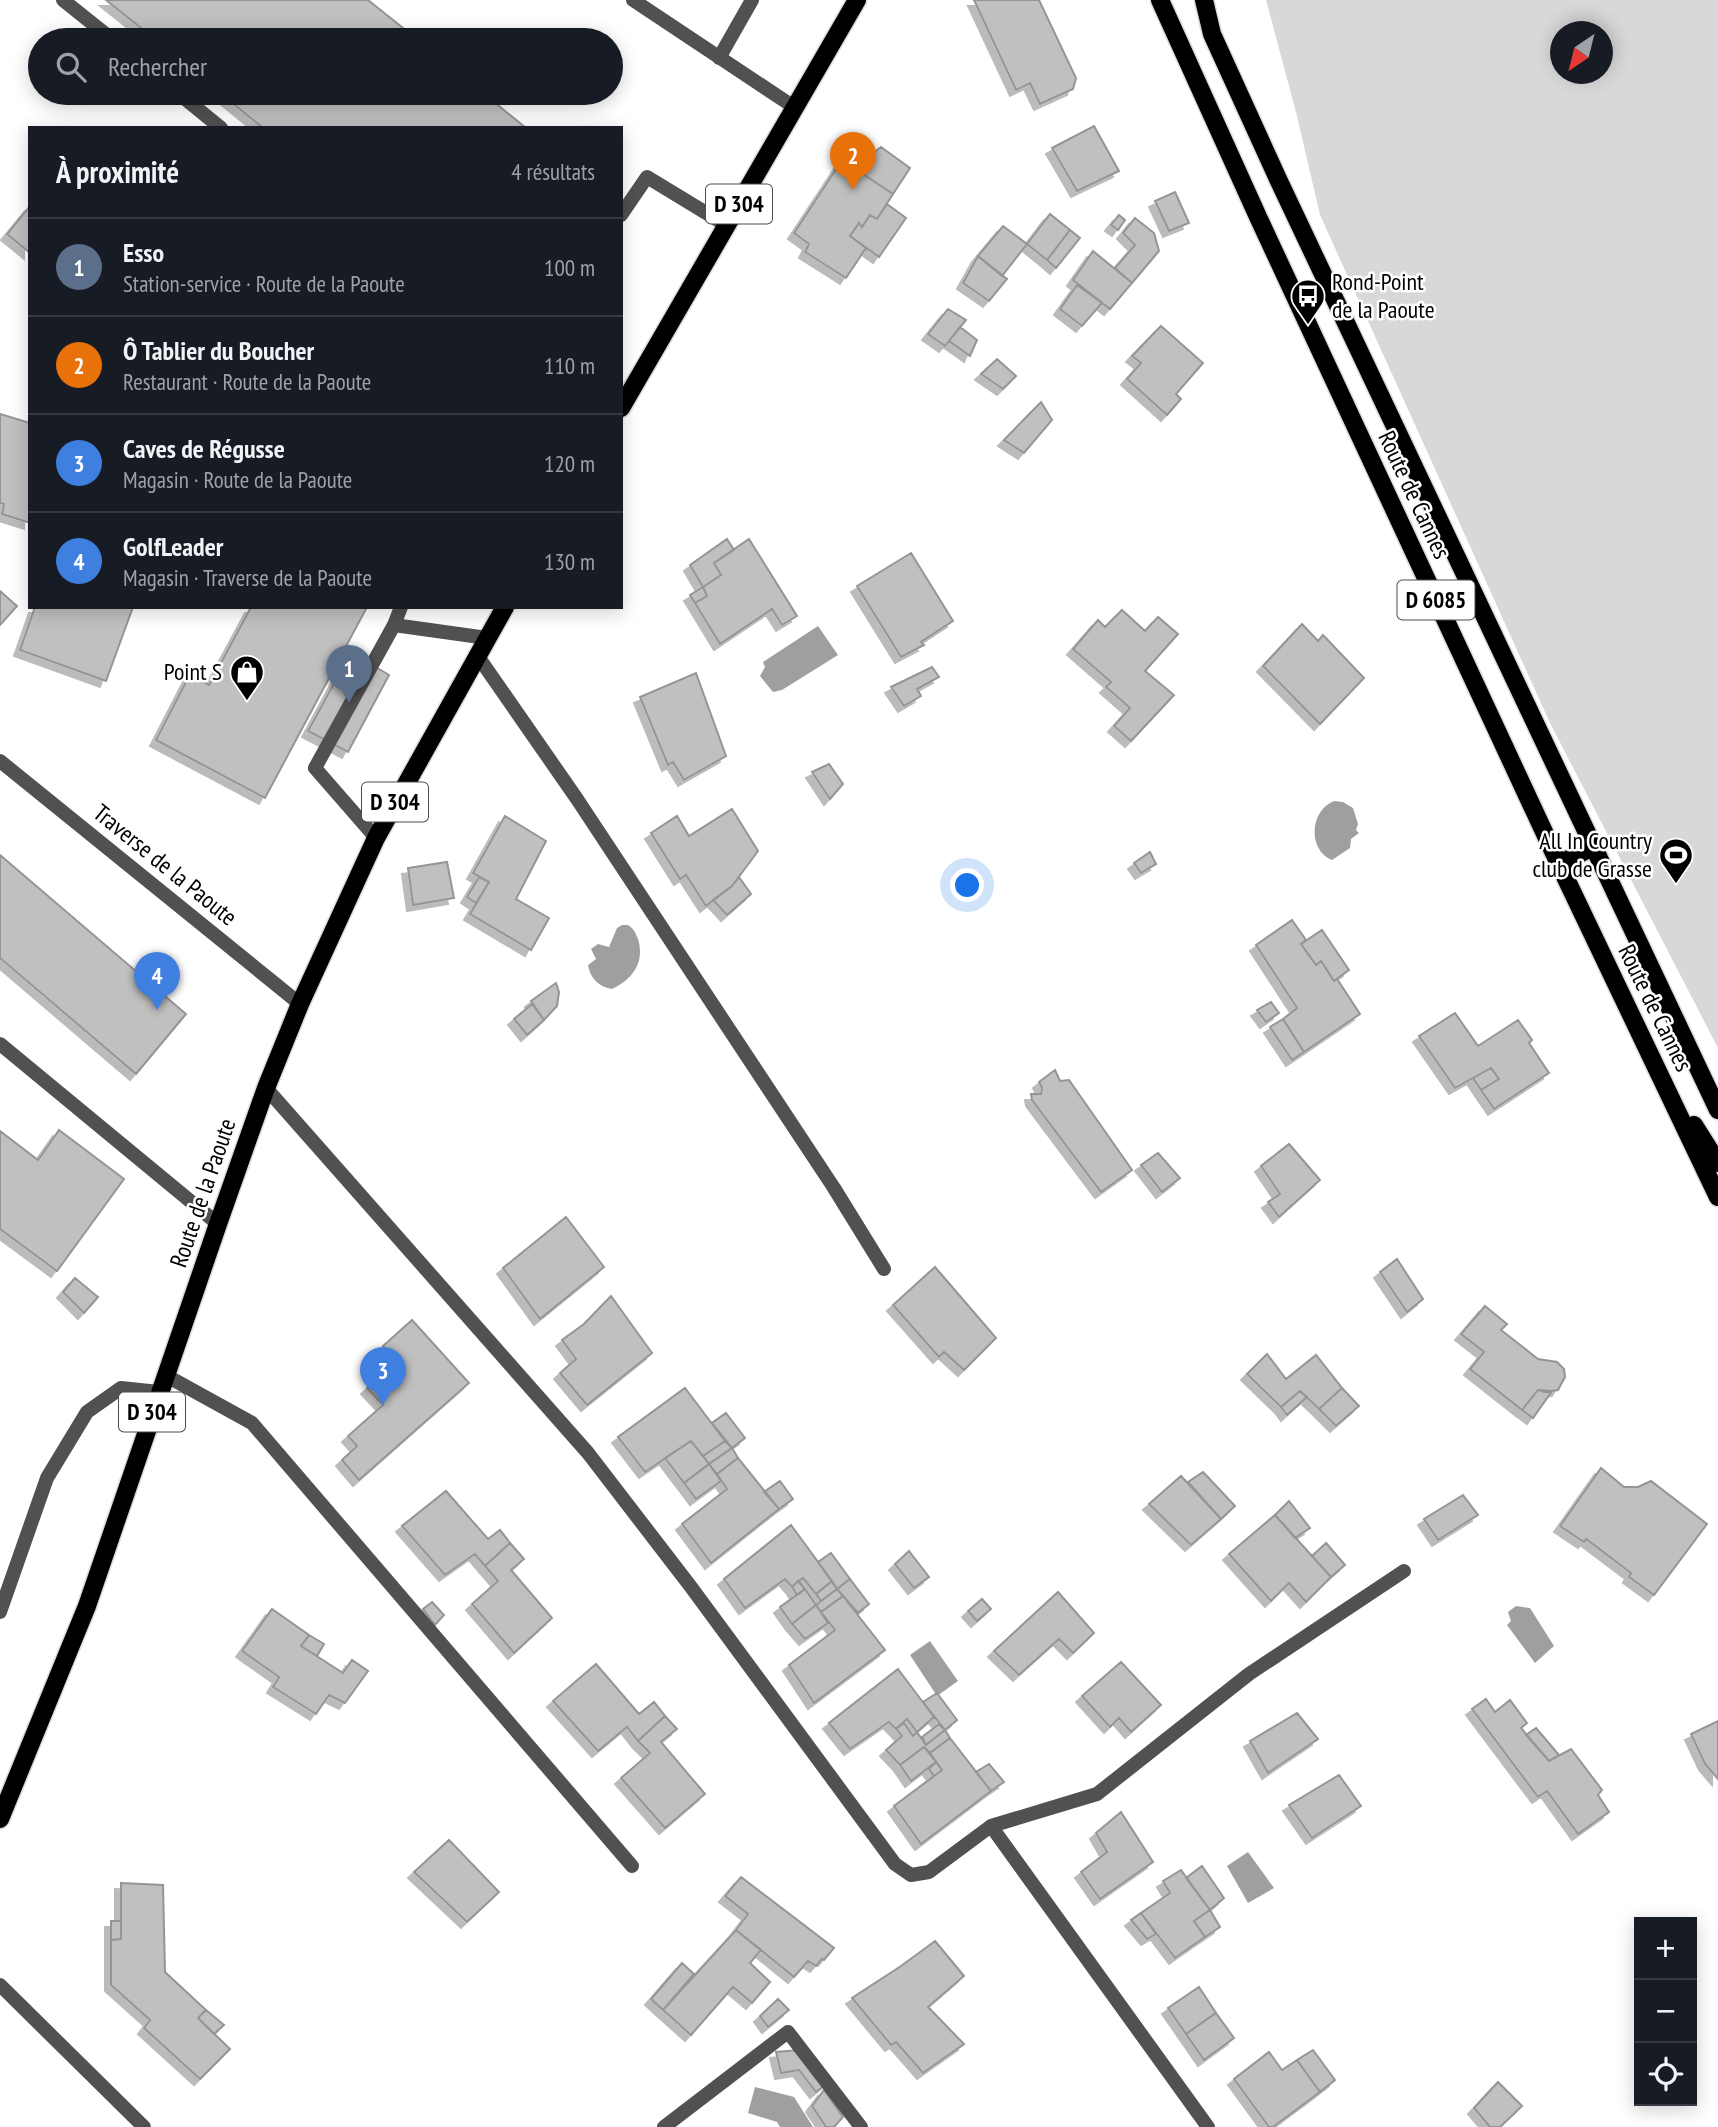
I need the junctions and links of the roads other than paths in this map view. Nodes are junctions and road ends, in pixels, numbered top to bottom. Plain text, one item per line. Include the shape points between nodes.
1 (63, 0) edge
2 (633, 0) edge
3 (752, 0) edge
4 (857, 0) edge
5 (1160, 0) edge
6 (1204, 0) edge
7 (98, 28) edge
8 (719, 58) junction
9 (193, 105) edge
10 (794, 107) junction
11 (219, 126) edge
12 (623, 212) edge
13 (726, 225) junction
14 (623, 405) edge
15 (400, 609) edge
16 (504, 609) edge
17 (394, 625) junction
18 (487, 638) junction
19 (477, 655) junction
20 (0, 761) edge
21 (376, 838) junction
22 (1593, 847) junction
23 (1559, 864) junction
24 (300, 1004) junction
25 (0, 1044) edge
26 (1648, 1051) junction
27 (266, 1088) junction
28 (1718, 1109) edge
29 (1718, 1163) edge
30 (1718, 1198) edge
31 (218, 1224) junction
32 (884, 1269) dead end
33 (162, 1384) junction
34 (1404, 1571) dead end
35 (0, 1612) edge
36 (0, 1819) edge
37 (991, 1826) junction
38 (632, 1867) dead end
39 (0, 1985) edge
40 (144, 2127) edge
41 (664, 2127) edge
42 (861, 2127) edge
43 (1208, 2127) edge

1 - 7 street
2 - 8 street
3 - 8 street
4 - 10 main road, D 304
5 - 23 main road, Route de Cannes / D 6085
6 - 22 main road, Route de Cannes / D 6085 via 1212,34 1278,179
8 - 10 street
9 - 11 street
10 - 13 main road, D 304
12 - 13 street via 647,177
13 - 14 main road, D 304
15 - 17 street
16 - 18 main road, Route de la Paoute / D 304
17 - 18 street
17 - 21 street via 315,768
18 - 19 main road, Route de la Paoute / D 304
19 - 21 main road, Route de la Paoute / D 304
19 - 32 street via 577,799
20 - 24 street, Traverse de la Paoute
21 - 24 main road, Route de la Paoute / D 304
22 - 23 main road
22 - 28 main road, Route de Cannes / D 6085
23 - 26 main road, Route de Cannes / D 6085
24 - 27 main road, Route de la Paoute / D 304
25 - 31 street
26 - 29 main road
26 - 30 main road, Route de Cannes / D 6085
27 - 31 main road, Route de la Paoute / D 304
27 - 37 street via 588,1453 895,1864 911,1875 929,1872
31 - 33 main road, Route de la Paoute / D 304
33 - 35 street via 121,1388 87,1412 47,1478
33 - 36 main road, Route de la Paoute / D 304 via 87,1606
33 - 38 street via 252,1423
34 - 37 street via 1249,1674 1097,1794
37 - 43 street
39 - 40 street
41 - 42 street via 788,2032

